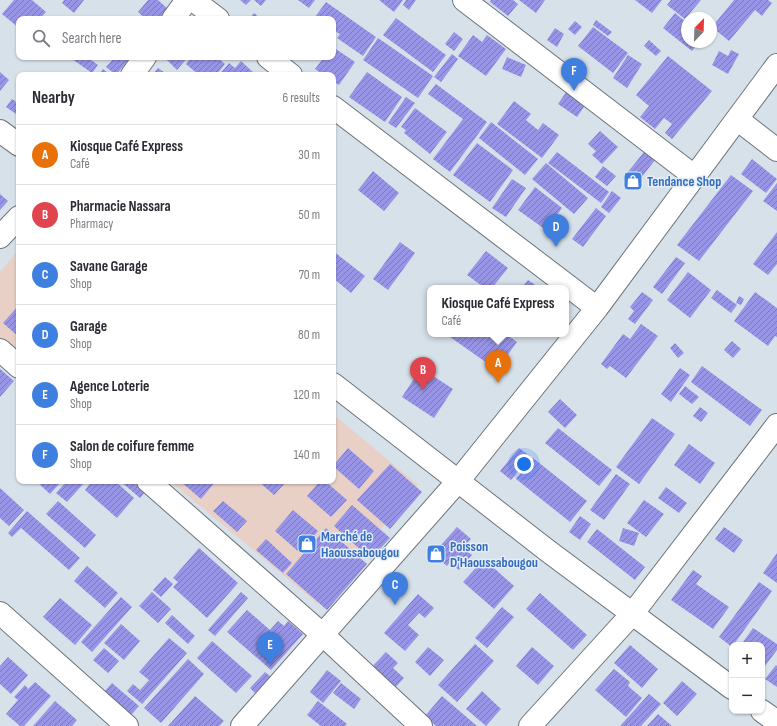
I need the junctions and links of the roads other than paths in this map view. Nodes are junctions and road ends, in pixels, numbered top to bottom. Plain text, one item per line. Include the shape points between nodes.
1 (187, 0) edge
2 (193, 0) edge
3 (464, 0) edge
4 (175, 16) edge
5 (214, 16) edge
6 (143, 60) edge
7 (272, 60) edge
8 (777, 65) edge
9 (134, 72) edge
10 (287, 72) edge
11 (336, 109) edge
12 (737, 119) junction
13 (0, 130) edge
14 (16, 143) edge
15 (777, 150) edge
16 (694, 176) junction
17 (16, 220) edge
18 (0, 237) edge
19 (567, 285) edge
20 (569, 287) edge
21 (597, 308) junction
22 (0, 350) edge
23 (16, 364) edge
24 (336, 386) edge
25 (777, 425) edge
26 (458, 480) junction
27 (151, 484) edge
28 (0, 612) edge
29 (633, 613) junction
30 (323, 635) junction
31 (729, 686) edge
32 (765, 713) edge
33 (777, 722) edge
34 (127, 726) edge
35 (242, 726) edge
36 (421, 726) edge
37 (530, 726) edge

1 - 4 street
2 - 5 street
3 - 16 street
6 - 9 street
7 - 10 street
8 - 12 street
11 - 19 street
12 - 15 street
12 - 16 street
13 - 14 street
16 - 21 street
17 - 18 street
20 - 21 street
21 - 26 street
22 - 23 street
24 - 26 street
25 - 29 street
26 - 29 street via 548,551
26 - 30 street
27 - 30 street
28 - 34 street
29 - 31 street
29 - 37 street
30 - 35 street
30 - 36 street
32 - 33 street

